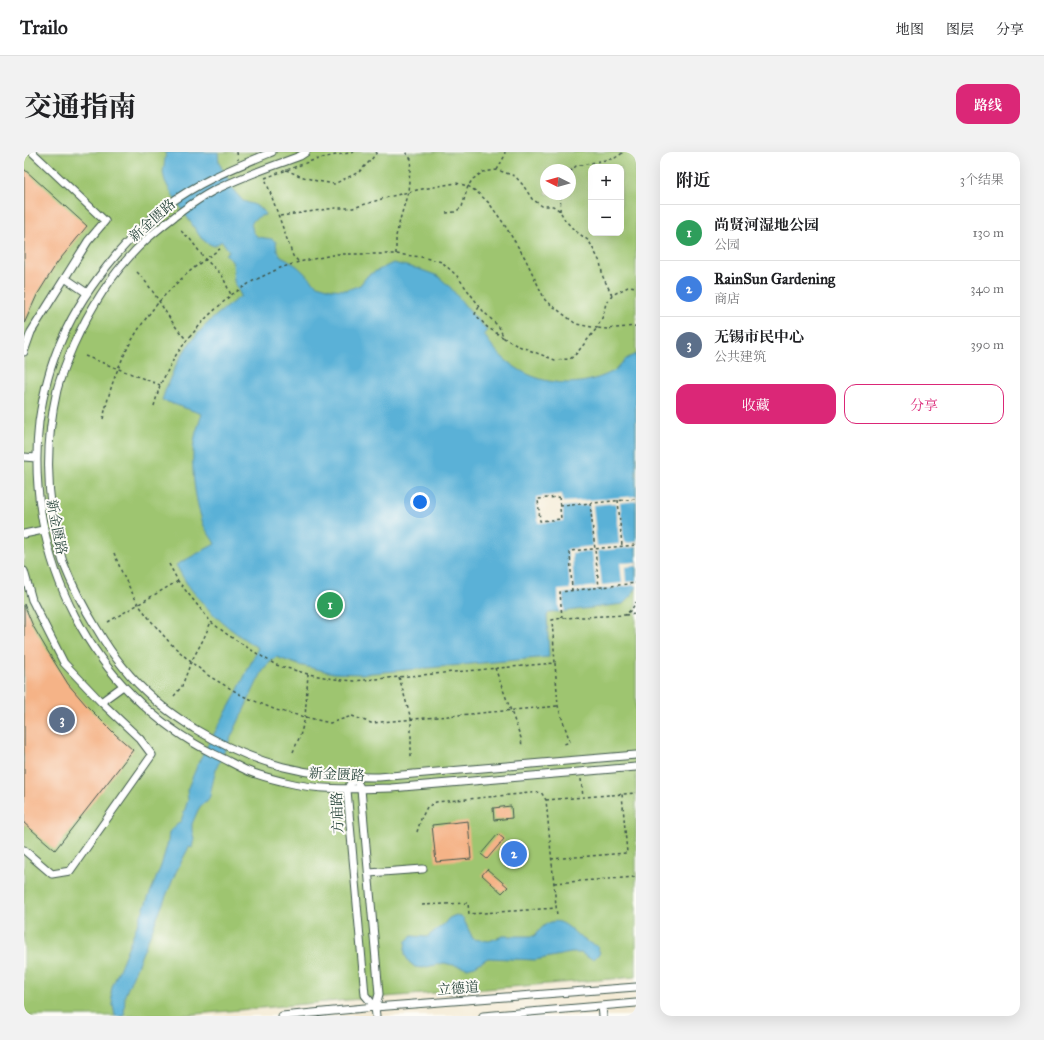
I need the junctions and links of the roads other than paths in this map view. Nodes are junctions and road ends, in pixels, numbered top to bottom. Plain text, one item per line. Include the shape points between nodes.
1 (32, 152) edge
2 (272, 152) edge
3 (306, 152) edge
4 (65, 278) junction
5 (87, 293) junction
6 (24, 352) edge
7 (53, 361) junction
8 (66, 364) junction
9 (46, 384) junction
10 (58, 388) junction
11 (24, 457) edge
12 (36, 458) junction
13 (43, 530) junction
14 (24, 534) edge
15 (24, 571) edge
16 (88, 615) junction
17 (76, 622) junction
18 (98, 632) junction
19 (88, 640) junction
20 (123, 686) junction
21 (101, 702) junction
22 (636, 755) edge
23 (636, 767) edge
24 (354, 777) junction
25 (361, 789) junction
26 (347, 790) junction
27 (24, 850) edge
28 (424, 868) dead end
29 (369, 873) junction
30 (636, 987) edge
31 (636, 1003) edge
32 (602, 1006) junction
33 (375, 1007) junction
34 (282, 1016) edge
35 (375, 1016) edge
36 (483, 1016) edge
37 (603, 1016) edge

1 - 4 street via 105,221 88,241
2 - 5 street, 新金匮路 via 192,188 164,208 126,244
3 - 8 street, 新金匮路 via 213,191 195,201 147,239 112,278 99,297
4 - 5 street
4 - 6 street via 31,332
5 - 7 street, 新金匮路 via 62,338
7 - 8 street via 57,368
7 - 9 street, 新金匮路
8 - 10 street, 新金匮路
9 - 10 street via 53,379
9 - 12 street, 新金匮路
10 - 16 street, 新金匮路 via 50,429 49,493 63,561
11 - 12 street
12 - 13 street, 新金匮路 via 38,500
13 - 14 street
13 - 17 street, 新金匮路 via 60,588
15 - 21 street via 32,600 64,663
16 - 17 street via 84,624
16 - 18 street, 新金匮路
17 - 19 street, 新金匮路
18 - 19 street via 90,633
18 - 24 street, 新金匮路 via 119,664 154,700 209,738 244,754 283,767
19 - 20 street, 新金匮路
20 - 21 street
20 - 26 street, 新金匮路 via 165,724 204,749 249,771 285,782
21 - 27 street via 140,739 152,755 70,871 52,874
22 - 24 street, 新金匮路
23 - 25 street, 新金匮路
24 - 25 street, 方庙路
24 - 26 street, 方庙路
25 - 26 street, 新金匮路
25 - 29 street, 方庙路
26 - 33 street, 方庙路 via 365,995
28 - 29 street
29 - 33 street, 方庙路 via 379,994
30 - 33 street, 立德道
31 - 32 street
32 - 36 street
32 - 37 street
33 - 34 street, 立德道
33 - 35 street, 方庙路

